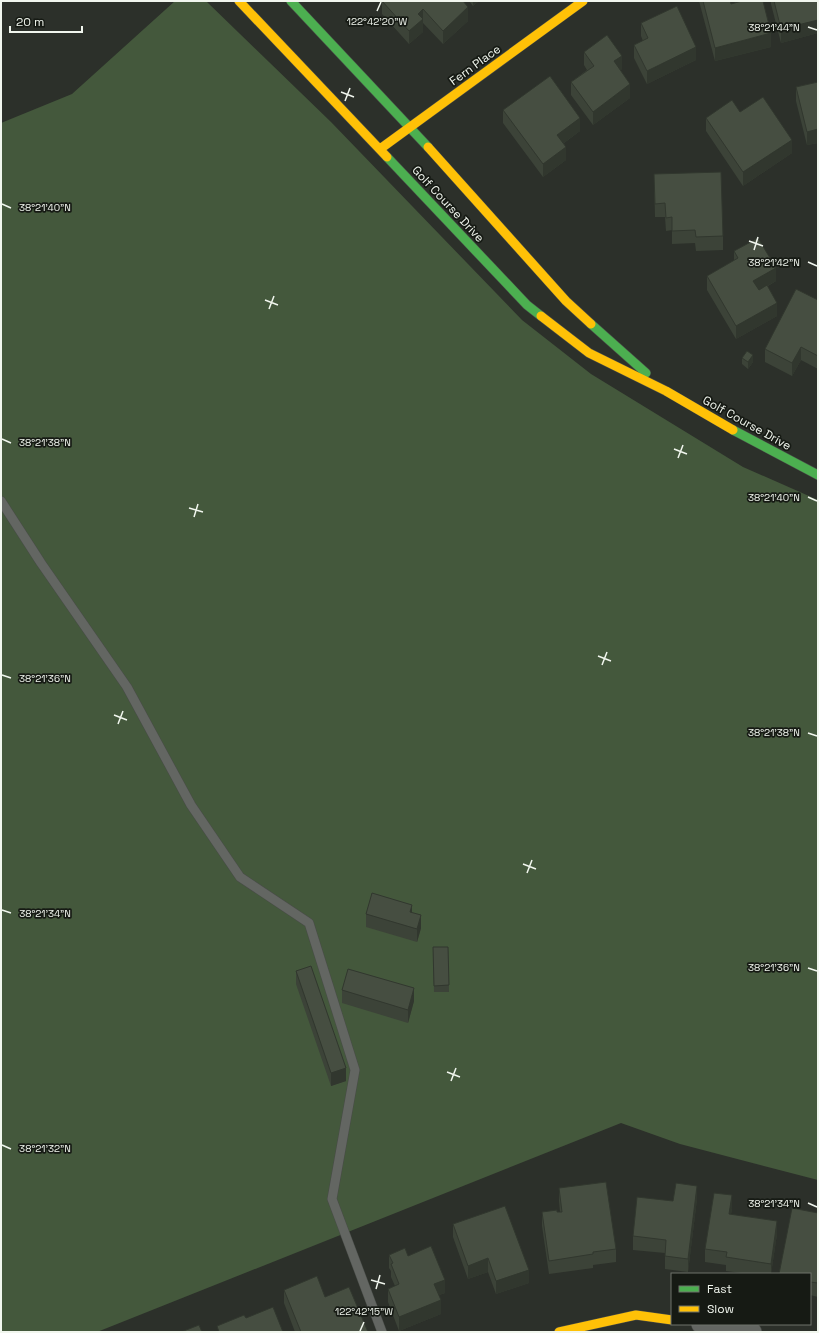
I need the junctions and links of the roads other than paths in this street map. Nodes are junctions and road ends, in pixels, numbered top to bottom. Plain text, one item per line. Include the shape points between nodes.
1 (239, 1) edge
2 (291, 1) edge
3 (583, 1) edge
4 (410, 128) junction
5 (380, 149) junction
6 (666, 391) junction
7 (818, 475) edge
8 (1, 501) edge
9 (671, 1320) edge
10 (707, 1325) edge
11 (382, 1332) edge
12 (559, 1332) edge
13 (750, 1332) edge

1 - 5 street, Golf Course Drive
2 - 4 street, Golf Course Drive
3 - 4 street, Fern Place
4 - 5 street, Fern Place
4 - 6 street, Golf Course Drive via 566,301
5 - 6 street, Golf Course Drive via 527,305 589,353
6 - 7 street, Golf Course Drive via 725,426
8 - 11 lane via 127,687 191,805 240,878 309,923 355,1070 332,1199
9 - 12 street via 636,1315
10 - 13 street

